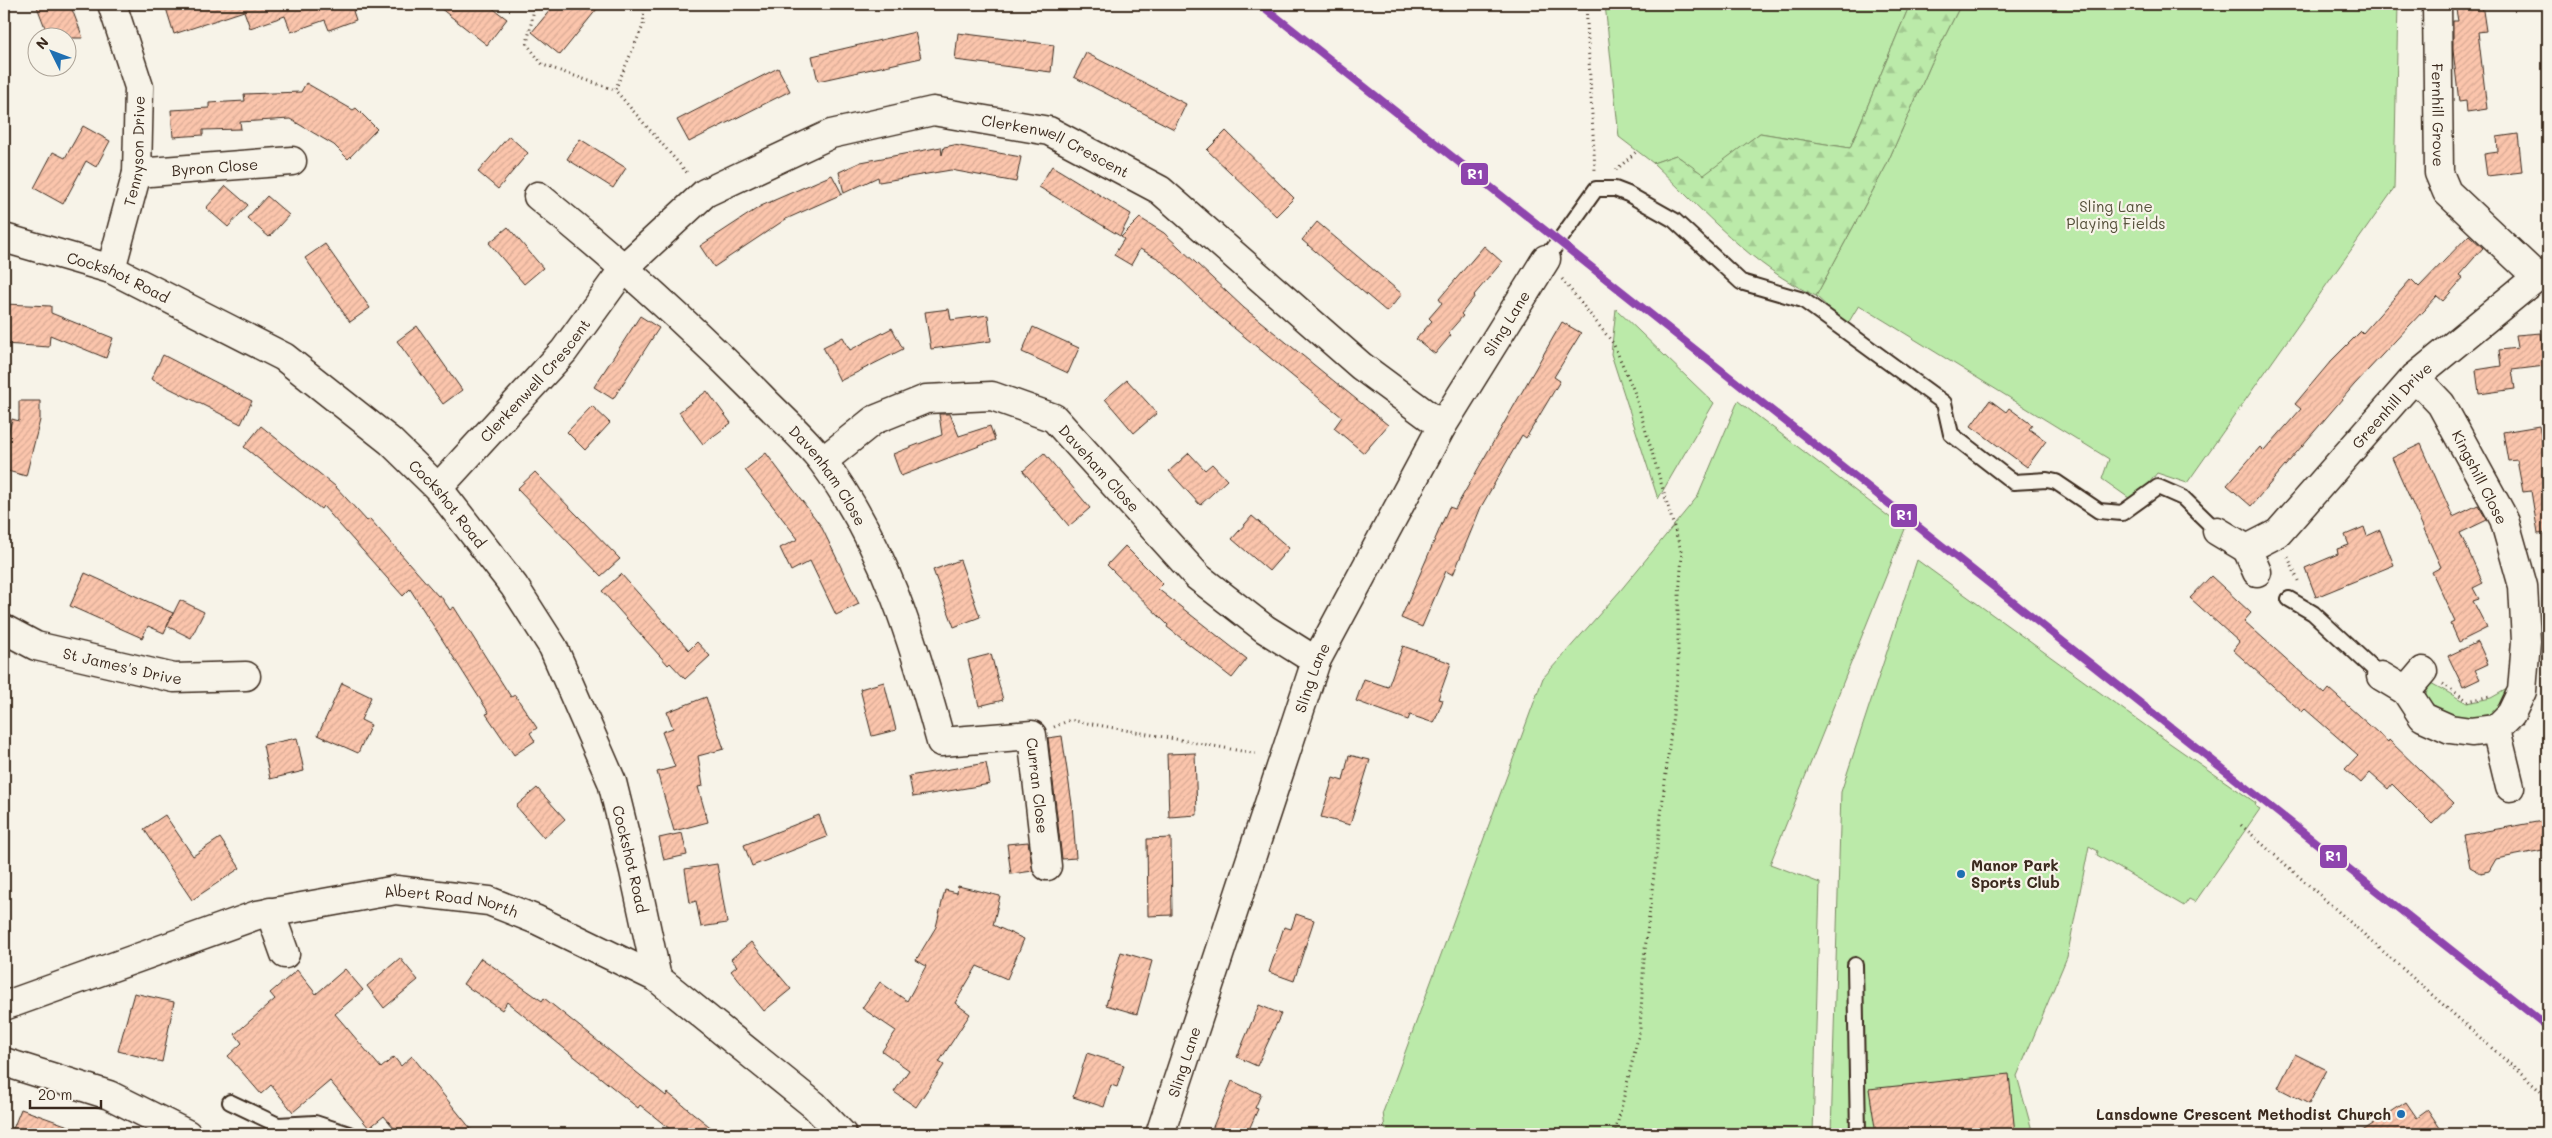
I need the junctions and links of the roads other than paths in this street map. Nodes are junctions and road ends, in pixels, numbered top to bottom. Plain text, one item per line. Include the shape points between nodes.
1 (112, 4) edge
2 (2437, 4) edge
3 (292, 161) dead end
4 (137, 173) junction
5 (538, 196) dead end
6 (4, 238) edge
7 (1546, 259) joint
8 (625, 266) junction
9 (111, 269) junction
10 (2543, 275) edge
11 (2415, 377) junction
12 (1442, 426) junction
13 (822, 461) junction
14 (438, 488) junction
15 (2217, 531) joint
16 (2288, 599) dead end
17 (4, 629) edge
18 (1316, 661) junction
19 (246, 676) dead end
20 (2381, 676) joint
21 (2496, 729) junction
22 (941, 742) joint
23 (2510, 787) dead end
24 (1047, 866) dead end
25 (270, 912) junction
26 (285, 954) dead end
27 (1855, 965) dead end
28 (657, 978) junction
29 (4, 1006) edge
30 (4, 1062) edge
31 (230, 1102) dead end
32 (187, 1134) edge
33 (349, 1134) edge
34 (842, 1134) edge
35 (1160, 1134) edge
36 (1858, 1134) edge

1 - 4 street, Tennyson Drive via 139,87
2 - 10 street, Fernhill Grove via 2439,173 2447,192
3 - 4 street, Byron Close
4 - 9 street, Tennyson Drive
5 - 8 street
6 - 9 street, Cockshot Road
7 - 12 street, Sling Lane
7 - 15 lane via 1602,189 1628,194 1674,220 1741,282 1803,300 1944,403 1951,434 2013,482 2056,482 2099,511 2122,513 2158,487 2183,498
8 - 12 street, Clerkenwell Crescent via 705,193 831,134 932,111 1050,131 1160,190 1361,366
8 - 13 street, Davenham Close via 730,366
8 - 14 street, Clerkenwell Crescent via 564,351
9 - 14 street, Cockshot Road via 284,357 390,440
10 - 11 street, Greenhill Drive
11 - 15 street, Greenhill Drive via 2252,561
11 - 21 street, Kingshill Close via 2441,404 2504,519 2523,586 2526,641 2522,691 2511,714
12 - 18 street, Sling Lane
13 - 18 street, Daveham Close via 874,420 926,399 992,396 1054,418 1198,577 1265,629
13 - 22 street, Davenham Close via 857,516 890,578 917,654
14 - 28 street, Cockshot Road via 514,586 553,647 612,782
16 - 20 lane via 2313,613
17 - 19 street, St James's Drive via 36,646 174,678
18 - 35 street, Sling Lane
20 - 21 street via 2414,681 2423,717 2450,729 2471,732
21 - 23 street
22 - 24 street, Curran Close via 1032,736
25 - 26 street
25 - 28 street, Albert Road North via 396,890 489,900
25 - 29 street, Albert Road North
27 - 36 lane
28 - 34 street, Albert Road North via 814,1106
30 - 32 street via 109,1095
31 - 33 lane via 278,1125 316,1123

